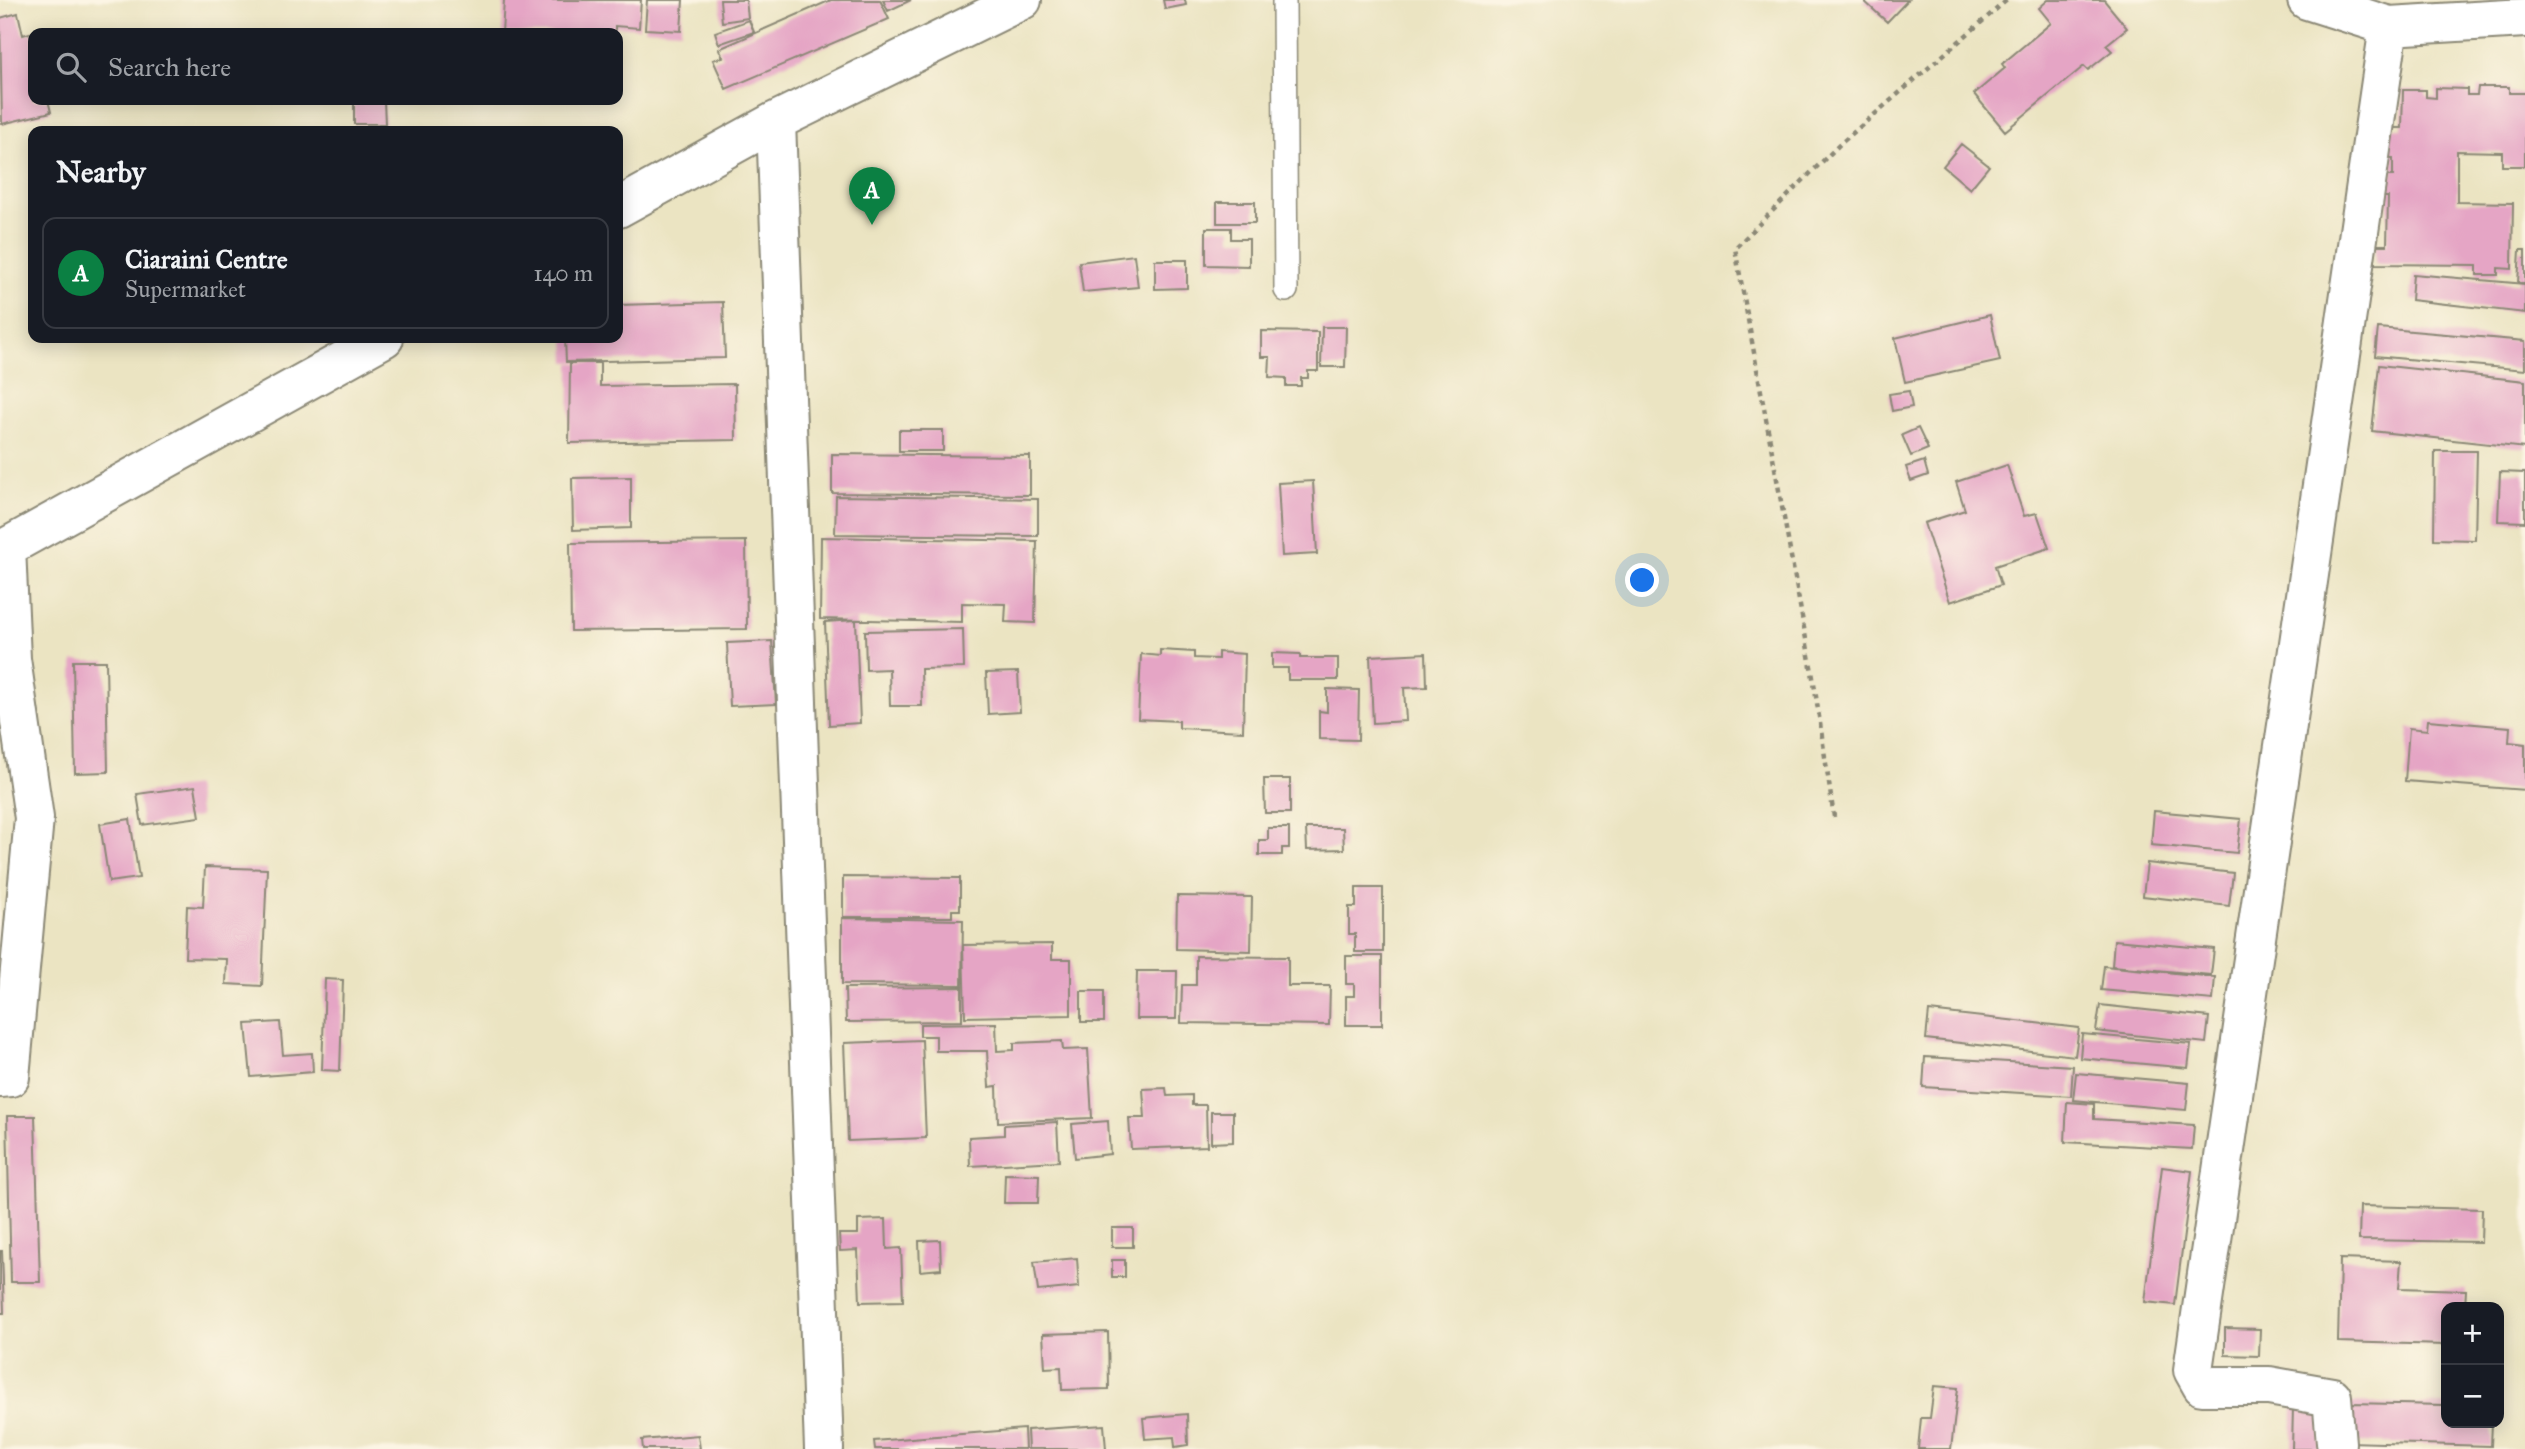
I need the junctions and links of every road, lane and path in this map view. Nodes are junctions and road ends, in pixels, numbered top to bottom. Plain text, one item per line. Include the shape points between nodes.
1 (1022, 0) edge
2 (1284, 0) edge
3 (2007, 0) edge
4 (2307, 0) edge
5 (2525, 18) edge
6 (2389, 26) junction
7 (776, 121) junction
8 (623, 205) edge
9 (1286, 290) dead end
10 (375, 343) edge
11 (3, 549) edge
12 (1835, 817) dead end
13 (0, 1078) edge
14 (2336, 1443) dead end
15 (824, 1449) edge

1 - 7 street
2 - 9 lane
3 - 12 path via 1839,145 1735,248
4 - 6 street
5 - 6 street
6 - 14 street via 2193,1370 2202,1386 2269,1386 2332,1397
7 - 8 street
7 - 15 street
10 - 11 street
11 - 13 street via 11,659 34,818 10,1077

